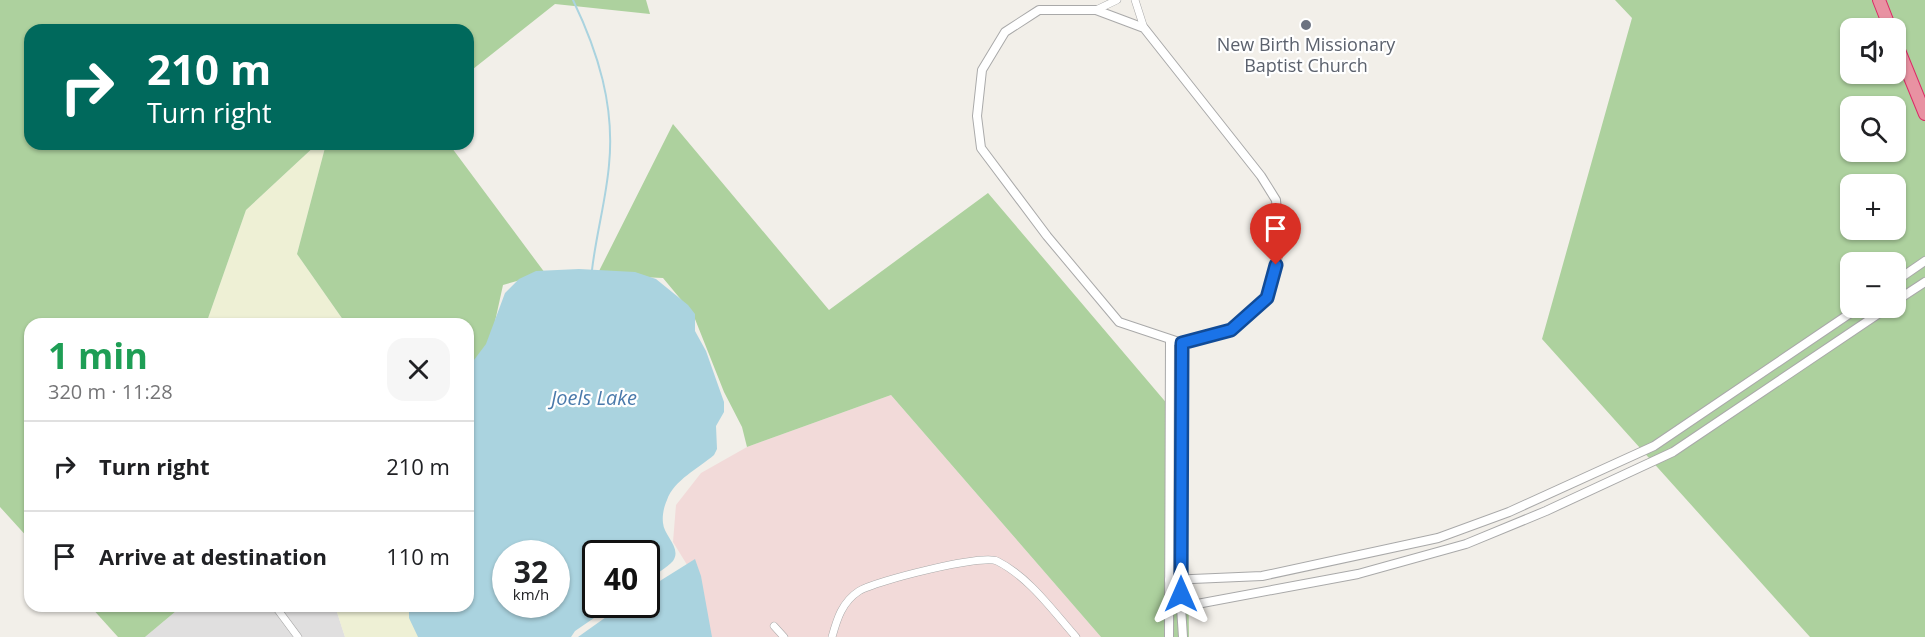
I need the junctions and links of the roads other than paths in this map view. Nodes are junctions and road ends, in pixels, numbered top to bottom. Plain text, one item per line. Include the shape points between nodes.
1 (1117, 0) edge
2 (1135, 0) edge
3 (1880, 0) edge
4 (1096, 10) junction
5 (1886, 18) edge
6 (1144, 28) junction
7 (1906, 66) edge
8 (1921, 100) edge
9 (1925, 114) edge
10 (1925, 261) edge
11 (1906, 274) edge
12 (1925, 282) edge
13 (1906, 294) edge
14 (1843, 318) edge
15 (1872, 318) edge
16 (1170, 340) junction
17 (1182, 343) junction
18 (1169, 580) junction
19 (1181, 580) junction
20 (1168, 606) junction
21 (1181, 607) junction
22 (279, 612) edge
23 (774, 626) dead end
24 (298, 637) edge
25 (784, 637) edge
26 (832, 637) edge
27 (1077, 637) edge
28 (1169, 637) edge
29 (1183, 637) edge

1 - 4 street
2 - 6 street
3 - 5 highway
4 - 6 street
4 - 16 street via 1039,10 1005,32 982,70 976,116 981,148 1119,322
6 - 17 street via 1276,200 1280,248 1267,298 1231,330
7 - 8 highway
8 - 9 highway
10 - 11 street
12 - 13 street
14 - 19 street via 1654,446 1509,512 1438,538 1262,576
15 - 21 street via 1673,452 1546,511 1466,544 1358,574
16 - 17 street
16 - 18 street
17 - 19 street
18 - 19 street
18 - 20 street
19 - 21 street
20 - 21 street
20 - 28 street
21 - 29 street
22 - 24 street
23 - 25 street
26 - 27 street via 839,610 858,591 967,561 994,560 1017,574

